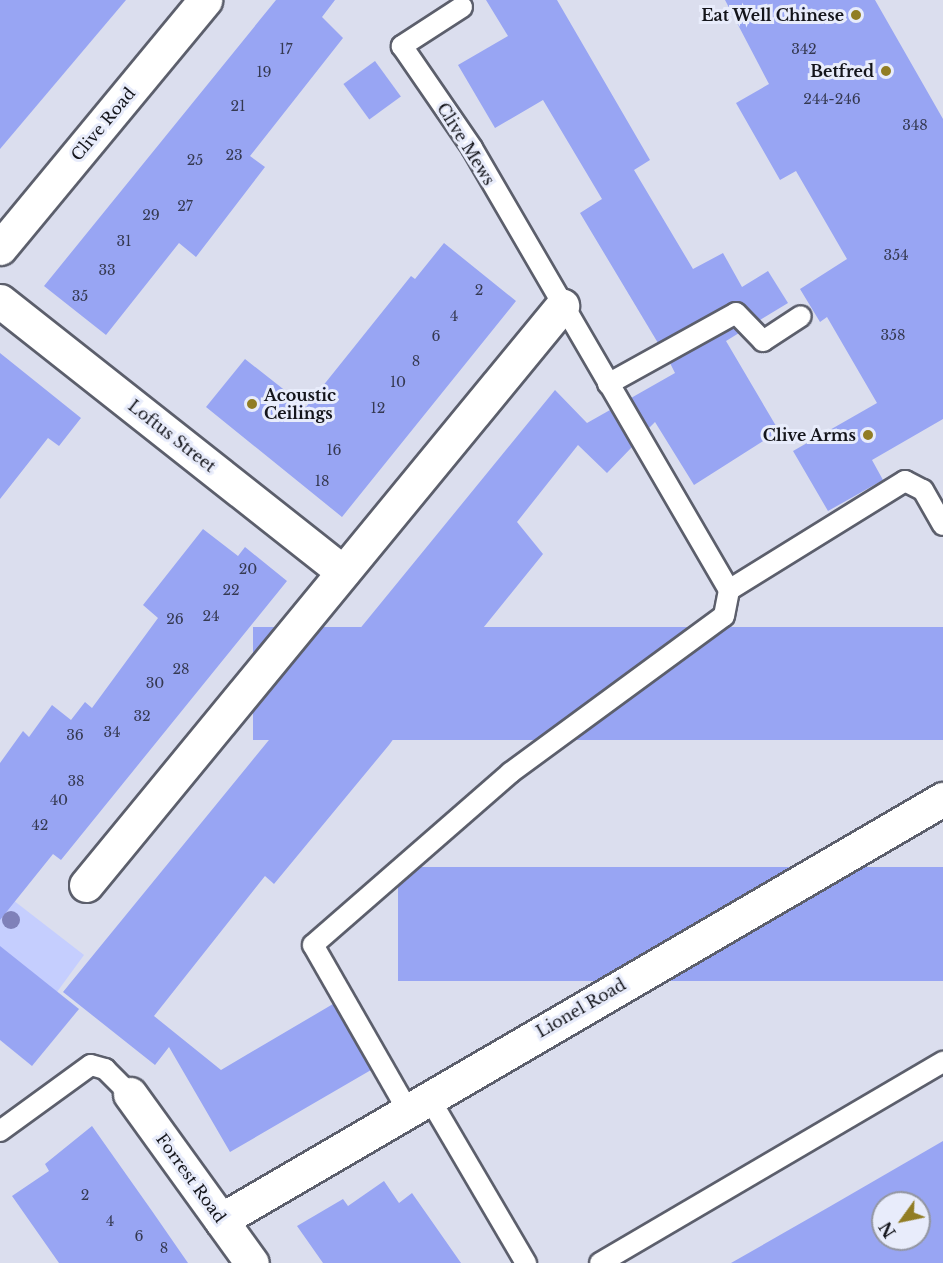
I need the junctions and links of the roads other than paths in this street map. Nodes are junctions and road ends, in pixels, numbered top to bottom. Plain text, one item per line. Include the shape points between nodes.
1 (206, 0) edge
2 (462, 7) dead end
3 (0, 248) edge
4 (0, 301) edge
5 (562, 306) junction
6 (801, 316) dead end
7 (608, 384) junction
8 (943, 525) edge
9 (343, 572) junction
10 (729, 590) junction
11 (943, 798) edge
12 (86, 885) dead end
13 (943, 1062) edge
14 (130, 1094) joint
15 (418, 1103) junction
16 (0, 1131) edge
17 (221, 1220) junction
18 (252, 1263) edge
19 (526, 1263) edge
20 (600, 1263) edge

1 - 3 street, Clive Road
2 - 5 lane, Clive Mews via 402,46 472,148
4 - 9 street, Loftus Street
5 - 7 lane
5 - 9 street
6 - 7 lane via 763,341 736,313
7 - 10 lane
8 - 10 lane via 923,490 905,481
9 - 12 street
10 - 15 lane via 724,615 510,773 313,945
11 - 15 street, Lionel Road
13 - 20 lane
14 - 16 lane via 105,1069 90,1065
14 - 17 street, Forrest Road
15 - 17 street, Lionel Road
15 - 19 lane
17 - 18 street, Forrest Road

